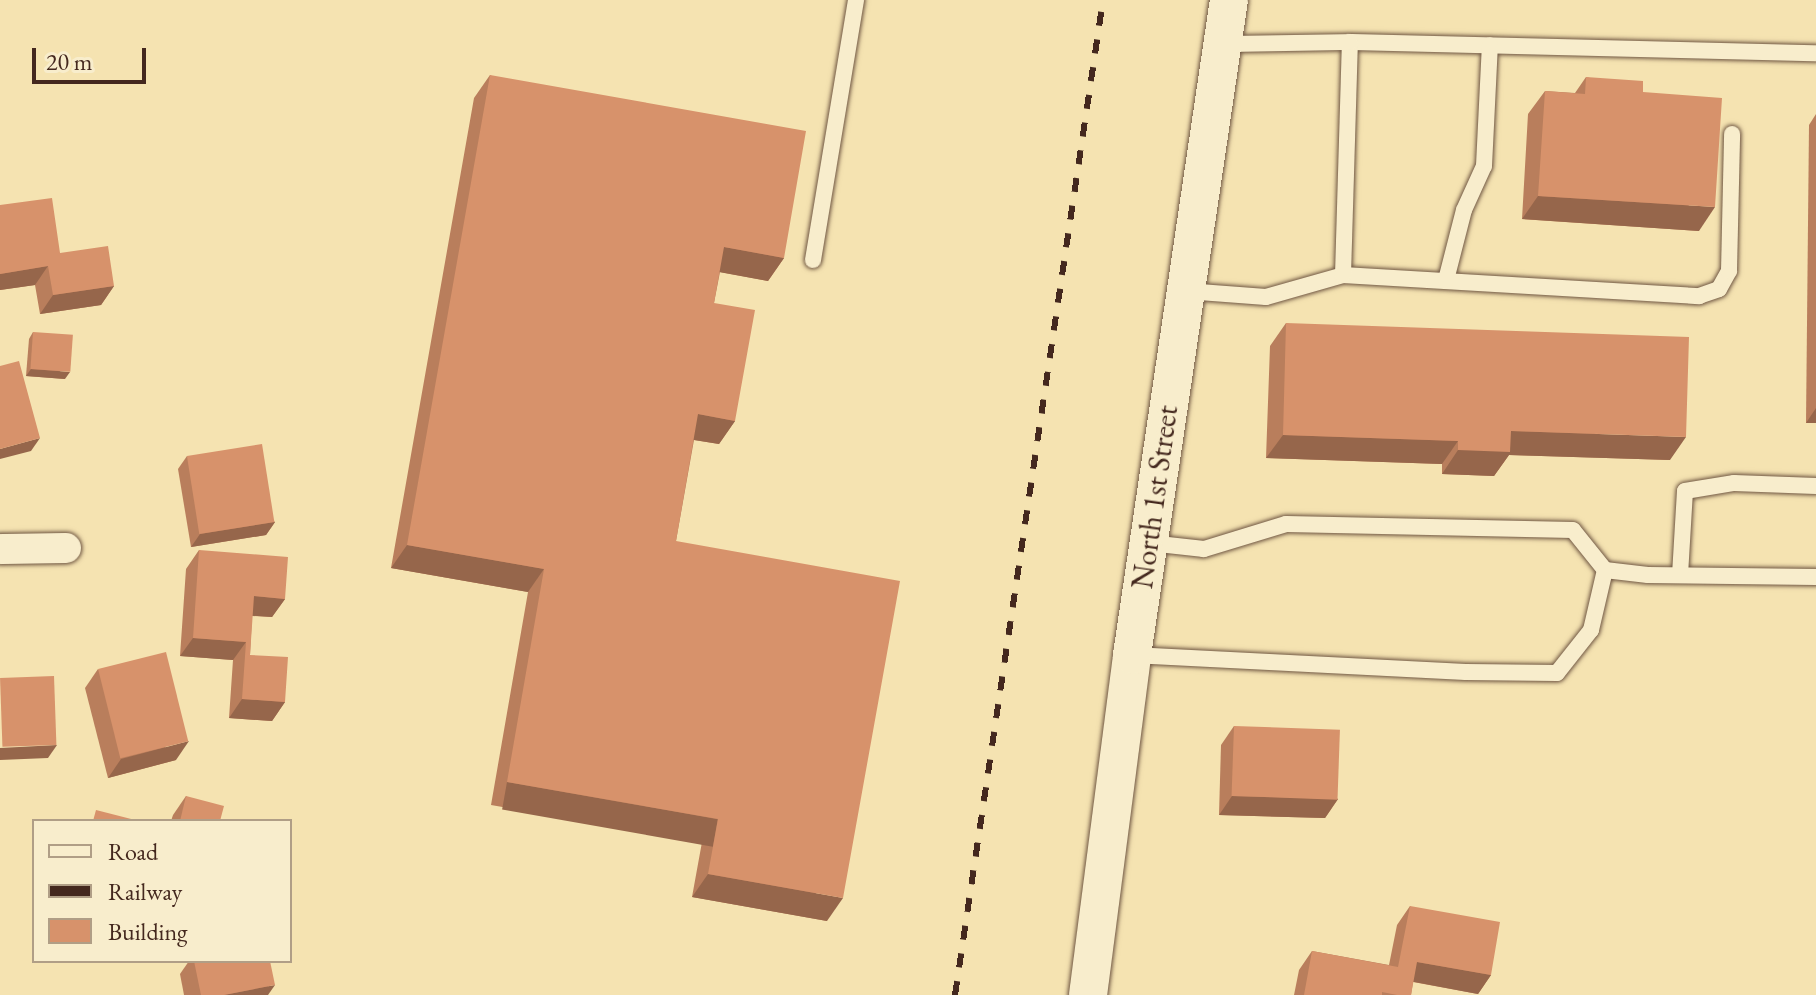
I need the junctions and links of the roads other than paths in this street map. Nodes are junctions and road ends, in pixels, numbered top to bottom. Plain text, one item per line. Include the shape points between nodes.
1 (856, 0) edge
2 (1229, 0) edge
3 (1350, 42) junction
4 (1221, 44) junction
5 (1490, 45) junction
6 (1816, 53) edge
7 (1732, 134) dead end
8 (813, 260) dead end
9 (1343, 275) junction
10 (1446, 280) junction
11 (1186, 291) junction
12 (1816, 486) edge
13 (1149, 543) junction
14 (66, 548) dead end
15 (0, 549) edge
16 (1605, 570) junction
17 (1680, 575) junction
18 (1816, 577) edge
19 (1132, 655) junction
20 (1088, 995) edge

1 - 8 lane
2 - 4 street, North 1st Street
3 - 4 lane
3 - 5 lane
3 - 9 lane
4 - 11 street, North 1st Street
5 - 6 lane
5 - 10 lane via 1484,166 1464,210
7 - 10 lane via 1729,271 1719,289 1699,296
9 - 10 lane
9 - 11 lane via 1266,297
11 - 13 street, North 1st Street
12 - 17 lane via 1734,483 1685,491
13 - 16 lane via 1204,549 1286,524 1573,530
13 - 19 street, North 1st Street
14 - 15 street
16 - 17 lane
16 - 19 lane via 1591,630 1557,673
17 - 18 lane
19 - 20 street, North 1st Street

